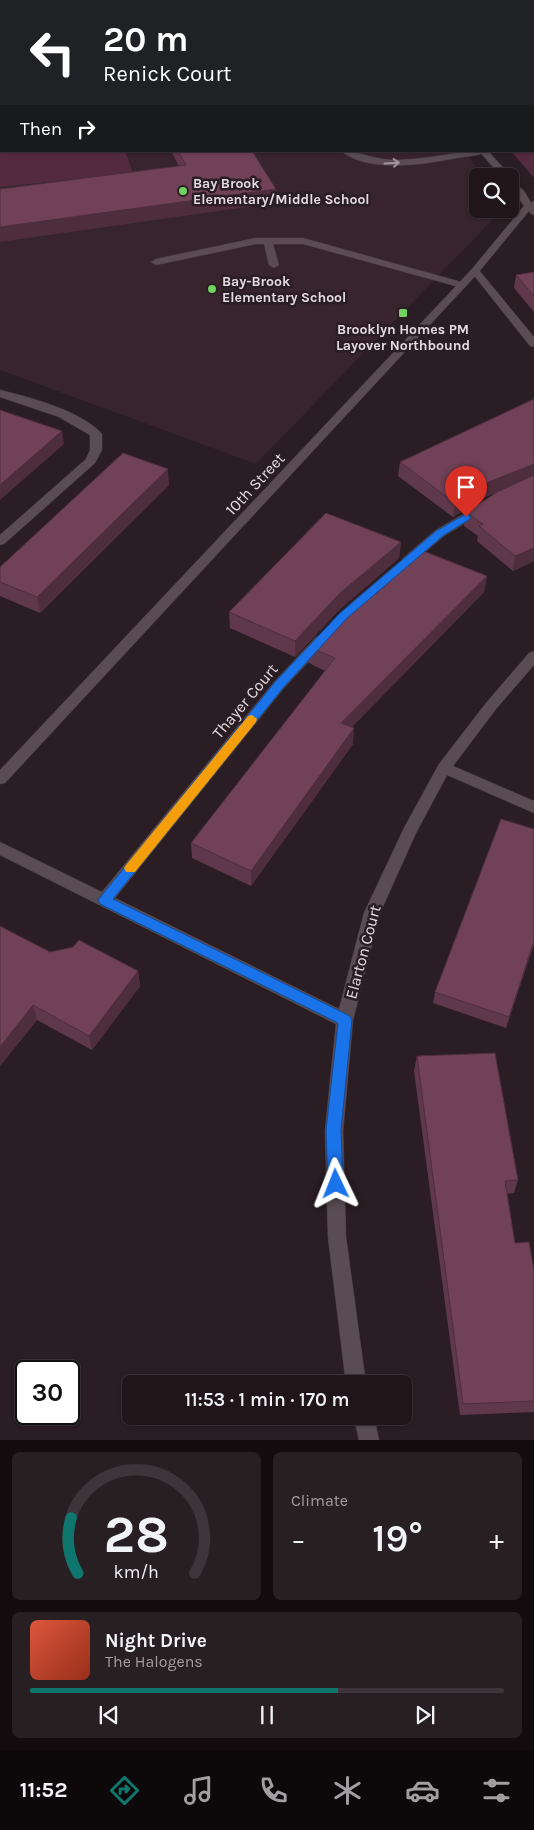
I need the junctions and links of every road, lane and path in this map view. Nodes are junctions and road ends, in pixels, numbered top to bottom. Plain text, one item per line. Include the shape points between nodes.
1 (347, 152) edge
2 (476, 152) edge
3 (484, 152) edge
4 (499, 168) edge
5 (519, 191) edge
6 (532, 207) edge
7 (268, 241) junction
8 (156, 262) dead end
9 (274, 266) dead end
10 (475, 271) junction
11 (462, 285) junction
12 (534, 344) edge
13 (0, 393) edge
14 (492, 501) edge
15 (0, 541) edge
16 (399, 568) edge
17 (331, 629) edge
18 (534, 656) edge
19 (444, 768) junction
20 (0, 779) edge
21 (534, 807) edge
22 (0, 848) edge
23 (105, 900) junction
24 (345, 1020) junction
25 (355, 1375) edge
26 (366, 1425) edge
27 (369, 1440) edge

1 -> 2 street via 380,163
3 - 4 street
5 - 6 street
6 - 10 street, 10th Street
7 - 8 street
7 - 9 street
7 - 11 street via 303,241
10 - 11 street, 10th Street
10 - 12 street
11 - 20 street, 10th Street
13 - 15 street via 88,427 96,434 97,443 91,461
14 - 16 street via 440,533
17 - 23 street, Thayer Court via 279,685
18 - 19 street, Elarton Court
19 - 21 street
19 - 24 street, Elarton Court via 409,832 372,912
22 - 23 street
23 - 24 street
24 - 25 street, Elarton Court via 334,1140 337,1237
26 - 27 street

